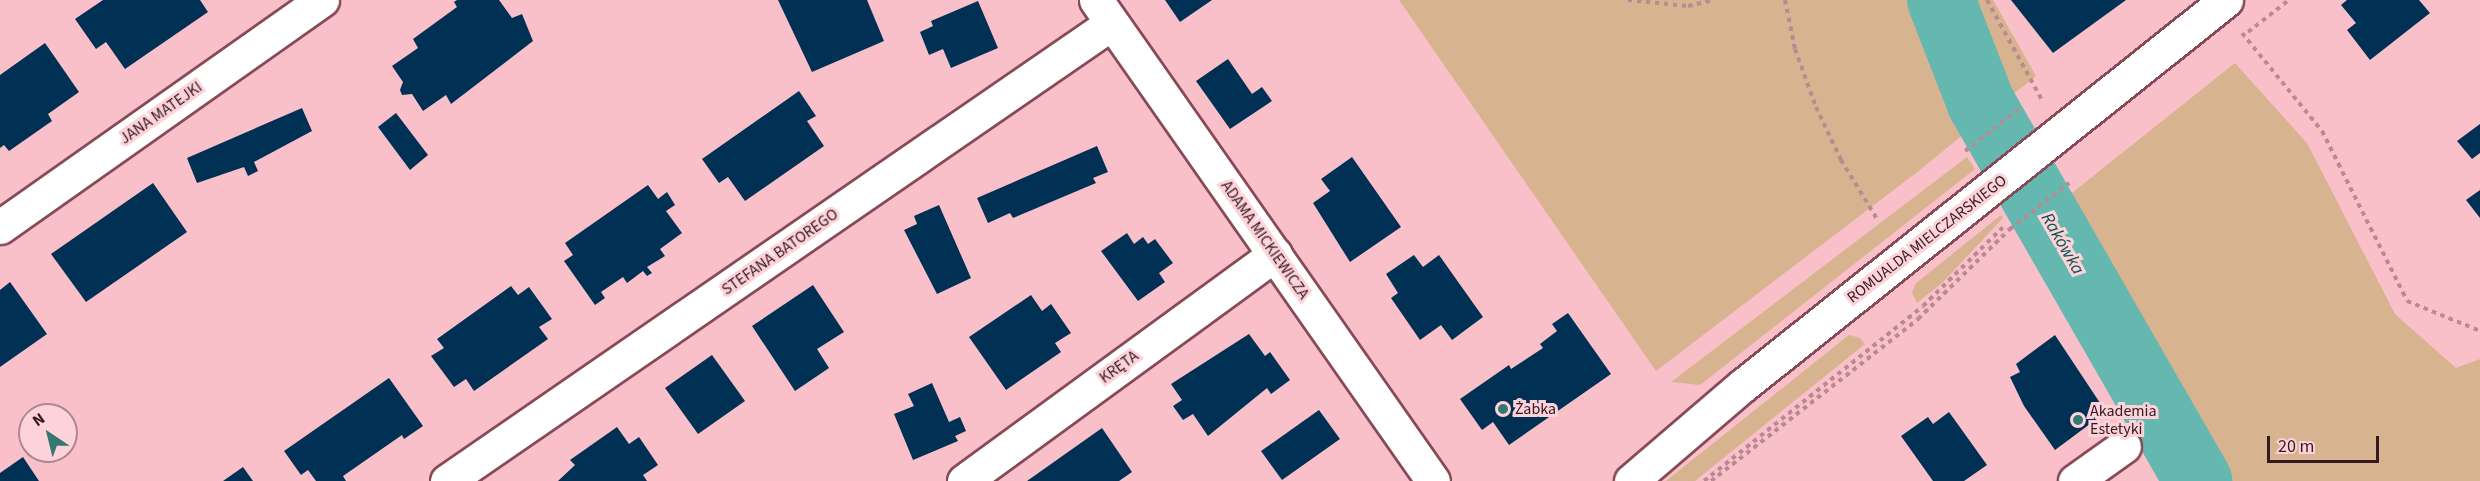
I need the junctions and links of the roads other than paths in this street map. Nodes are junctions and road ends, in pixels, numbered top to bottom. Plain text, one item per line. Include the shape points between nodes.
1 (322, 0) edge
2 (2222, 3) edge
3 (1104, 11) edge
4 (0, 226) edge
5 (1275, 254) junction
6 (2124, 446) dead end
7 (447, 481) edge
8 (964, 481) edge
9 (1433, 481) edge
10 (1631, 481) edge
11 (2075, 481) edge

1 - 4 street, JANA MATEJKI
2 - 10 street, ROMUALDA MIELCZARSKIEGO via 1742,386
3 - 5 street, ADAMA MICKIEWICZA
3 - 7 street, STEFANA BATOREGO
5 - 8 street, KRĘTA
5 - 9 street, ADAMA MICKIEWICZA
6 - 11 street

